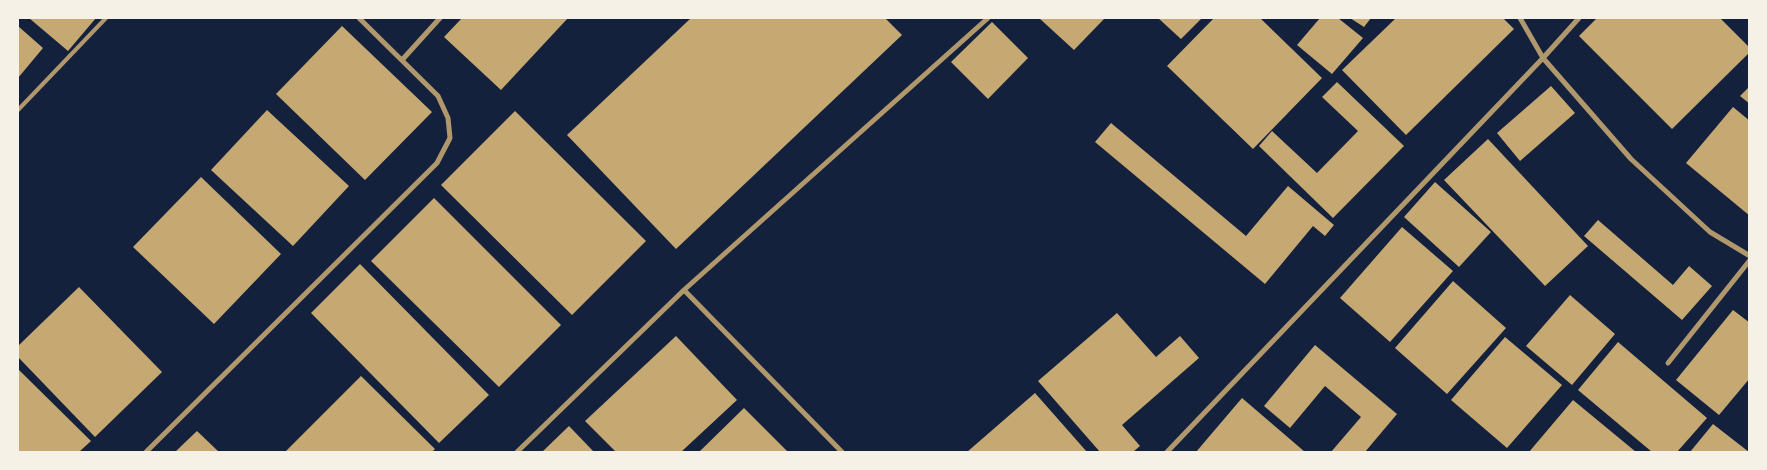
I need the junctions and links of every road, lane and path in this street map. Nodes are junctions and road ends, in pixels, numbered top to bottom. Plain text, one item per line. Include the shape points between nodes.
1 (106, 18) edge
2 (359, 18) edge
3 (440, 18) edge
4 (988, 18) edge
5 (1520, 18) edge
6 (1579, 18) edge
7 (1543, 58) junction
8 (402, 60) junction
9 (18, 110) edge
10 (1750, 256) edge
11 (1750, 260) edge
12 (684, 290) junction
13 (1668, 363) dead end
14 (146, 452) edge
15 (517, 452) edge
16 (842, 452) edge
17 (1167, 452) edge

1 - 9 lane
2 - 8 street
3 - 8 street
4 - 12 street
5 - 7 street
6 - 7 street
7 - 10 street via 1631,159 1669,196 1710,232
7 - 17 street
8 - 14 street via 438,96 448,118 450,138 437,163
11 - 13 street
12 - 15 street
12 - 16 street

